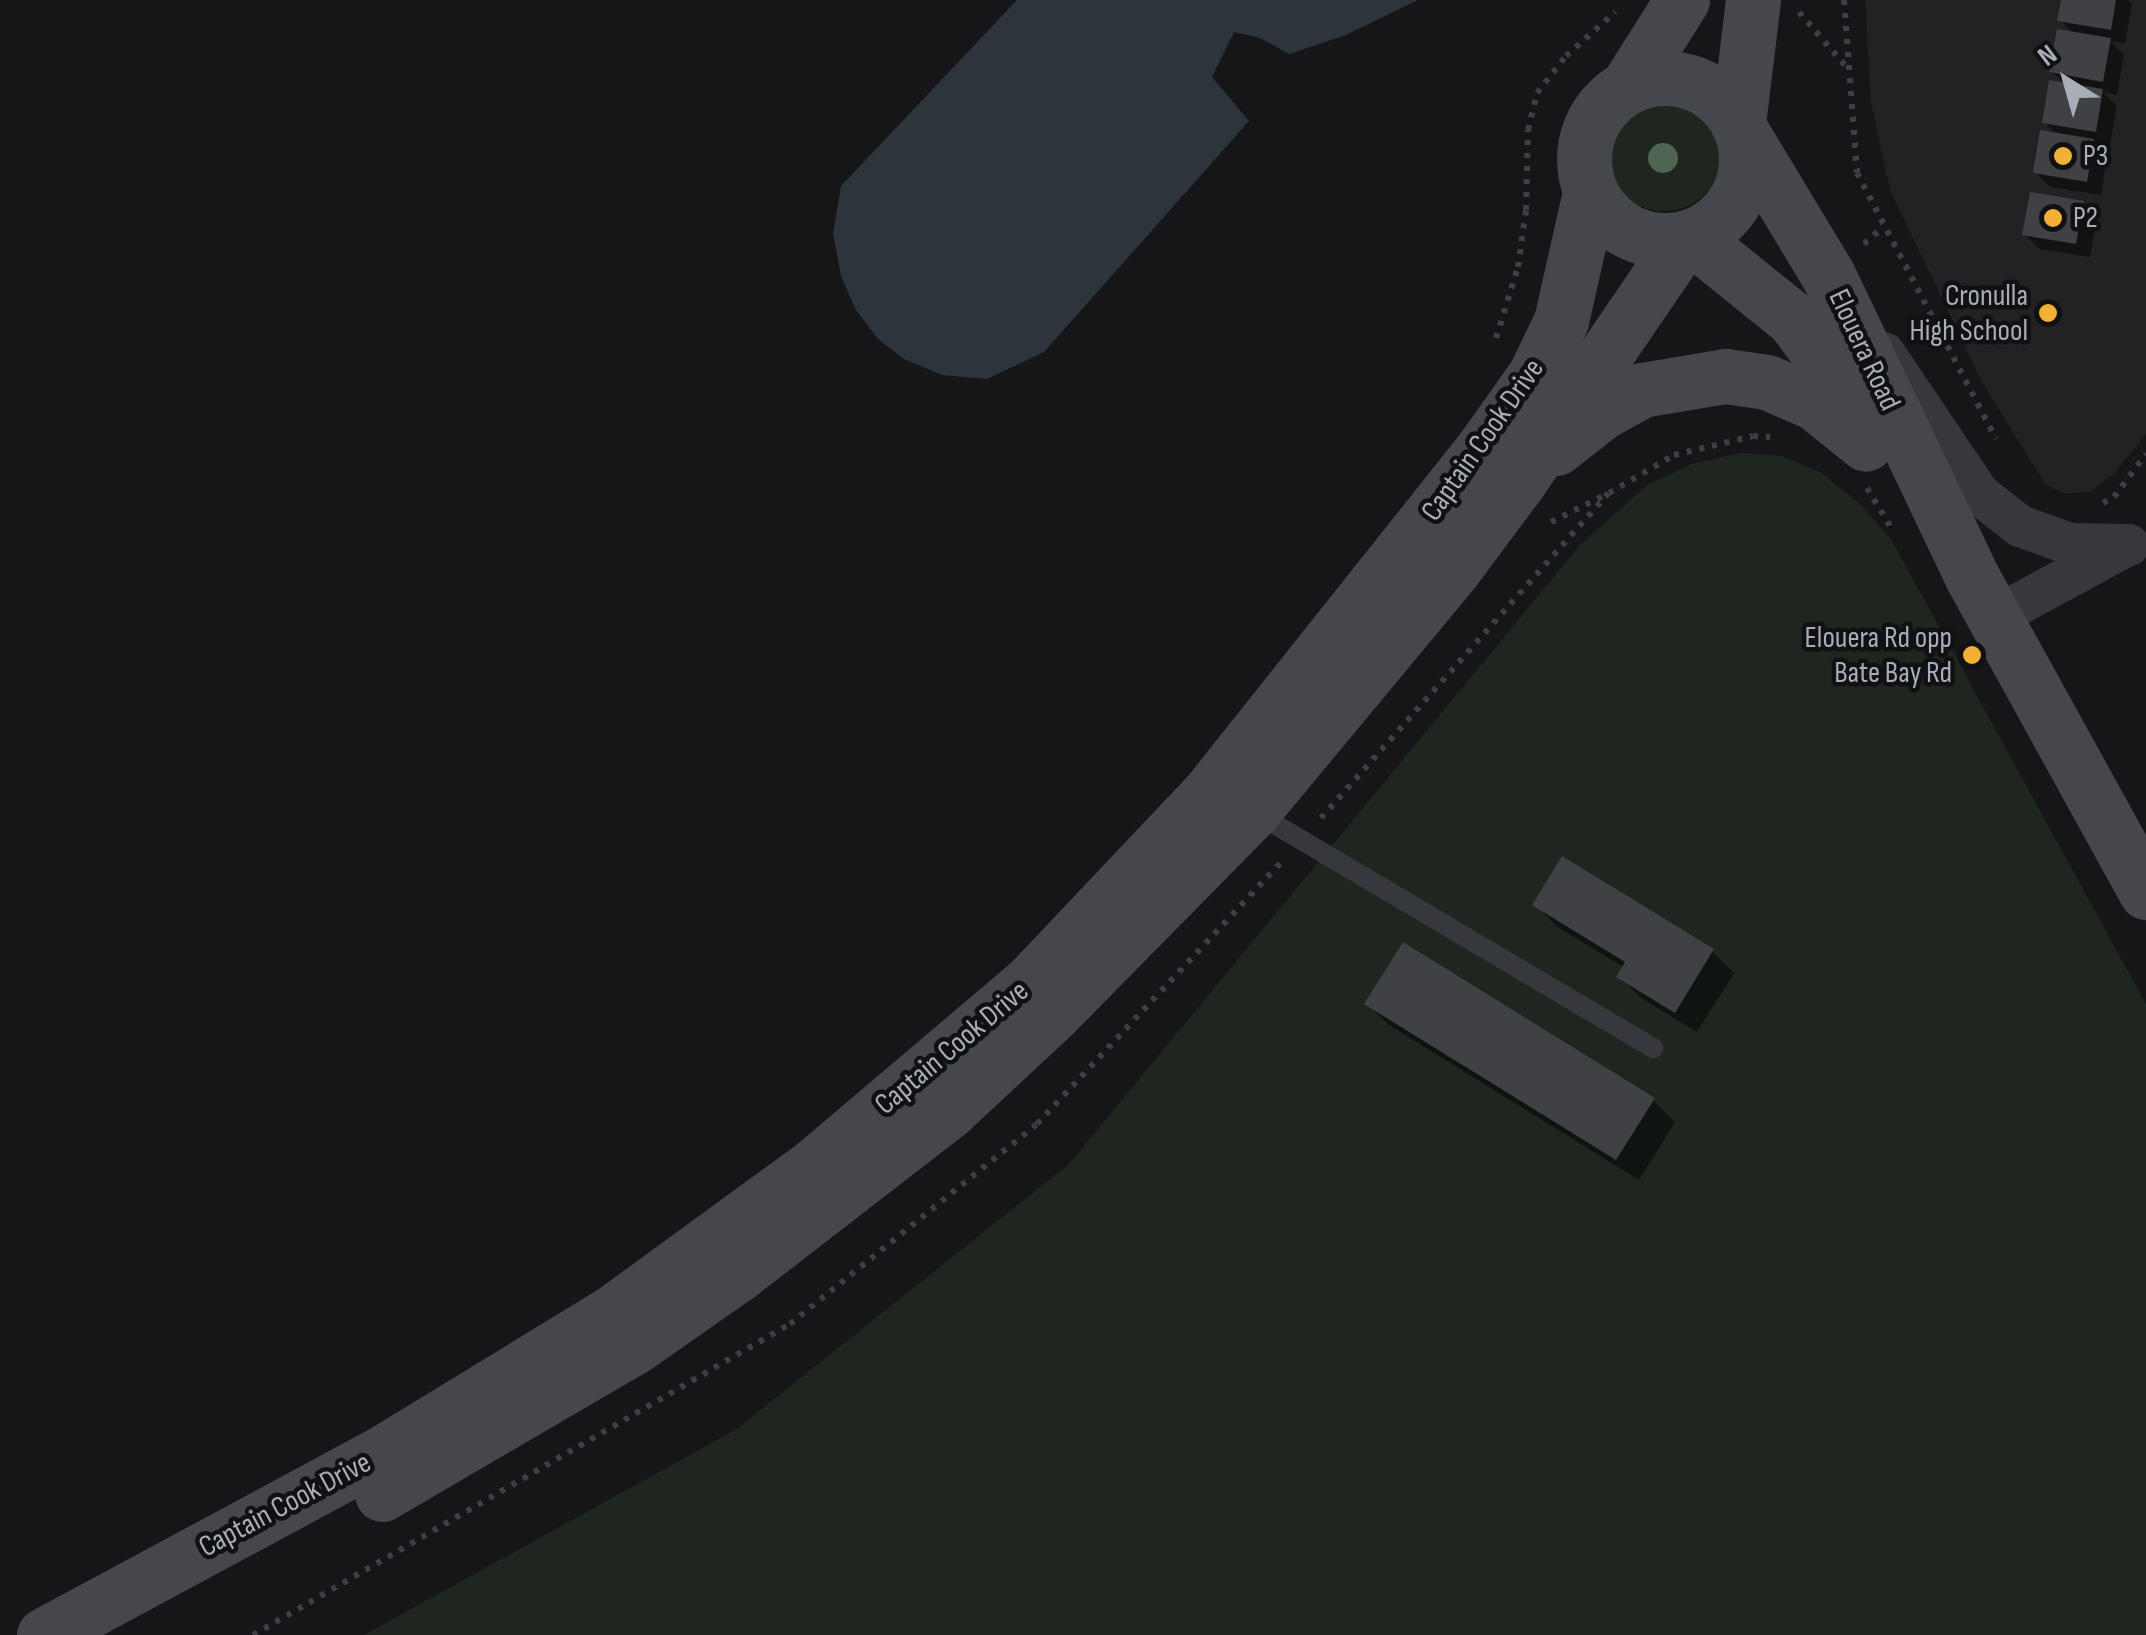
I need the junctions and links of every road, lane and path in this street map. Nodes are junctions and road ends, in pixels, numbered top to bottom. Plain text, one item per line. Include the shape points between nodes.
1 (1682, 0) edge
2 (1753, 0) edge
3 (1789, 0) edge
4 (1844, 0) edge
5 (1626, 2) edge
6 (1849, 70) junction
7 (1627, 86) junction
8 (1740, 127) junction
9 (1590, 192) junction
10 (1687, 237) junction
11 (1828, 275) junction
12 (1492, 352) dead end
13 (1753, 436) dead end
14 (1783, 438) dead end
15 (2002, 449) dead end
16 (2146, 454) edge
17 (1876, 477) junction
18 (1520, 480) junction
19 (2100, 504) dead end
20 (1898, 538) dead end
21 (2138, 540) edge
22 (1983, 597) junction
23 (1253, 811) junction
24 (2146, 892) edge
25 (1653, 1048) dead end
26 (44, 1635) edge
27 (122, 1635) edge

1 - 7 main road
2 - 8 main road
3 - 6 path
4 - 6 path
5 - 12 path via 1566,56 1537,94 1528,130 1518,267
6 - 15 path via 1857,172
7 - 8 main road via 1655,78 1698,84 1722,101
7 - 9 main road via 1597,114 1586,139
8 - 10 main road via 1746,166 1735,199 1711,226
8 - 11 main road, Elouera Road
9 - 10 main road via 1629,232 1662,240
9 - 26 main road, Captain Cook Drive via 1561,321 1535,375 1494,433 1208,794 1031,981 813,1166 610,1314 377,1456
10 - 17 main road, Elouera Road via 1794,320 1848,390
10 - 18 main road, Captain Cook Drive
11 - 21 street via 1980,494 2020,526 2070,544
11 - 22 main road, Elouera Road
13 - 14 path
16 - 19 path via 2114,497
17 - 18 main road via 1856,433 1815,403 1768,382 1726,376 1642,390 1602,412
17 - 20 path via 1870,490
17 - 22 main road, Elouera Road
18 - 23 main road, Captain Cook Drive
21 - 22 street
22 - 24 main road, Elouera Road
23 - 25 lane
23 - 27 main road, Captain Cook Drive via 949,1112 737,1274 522,1416

